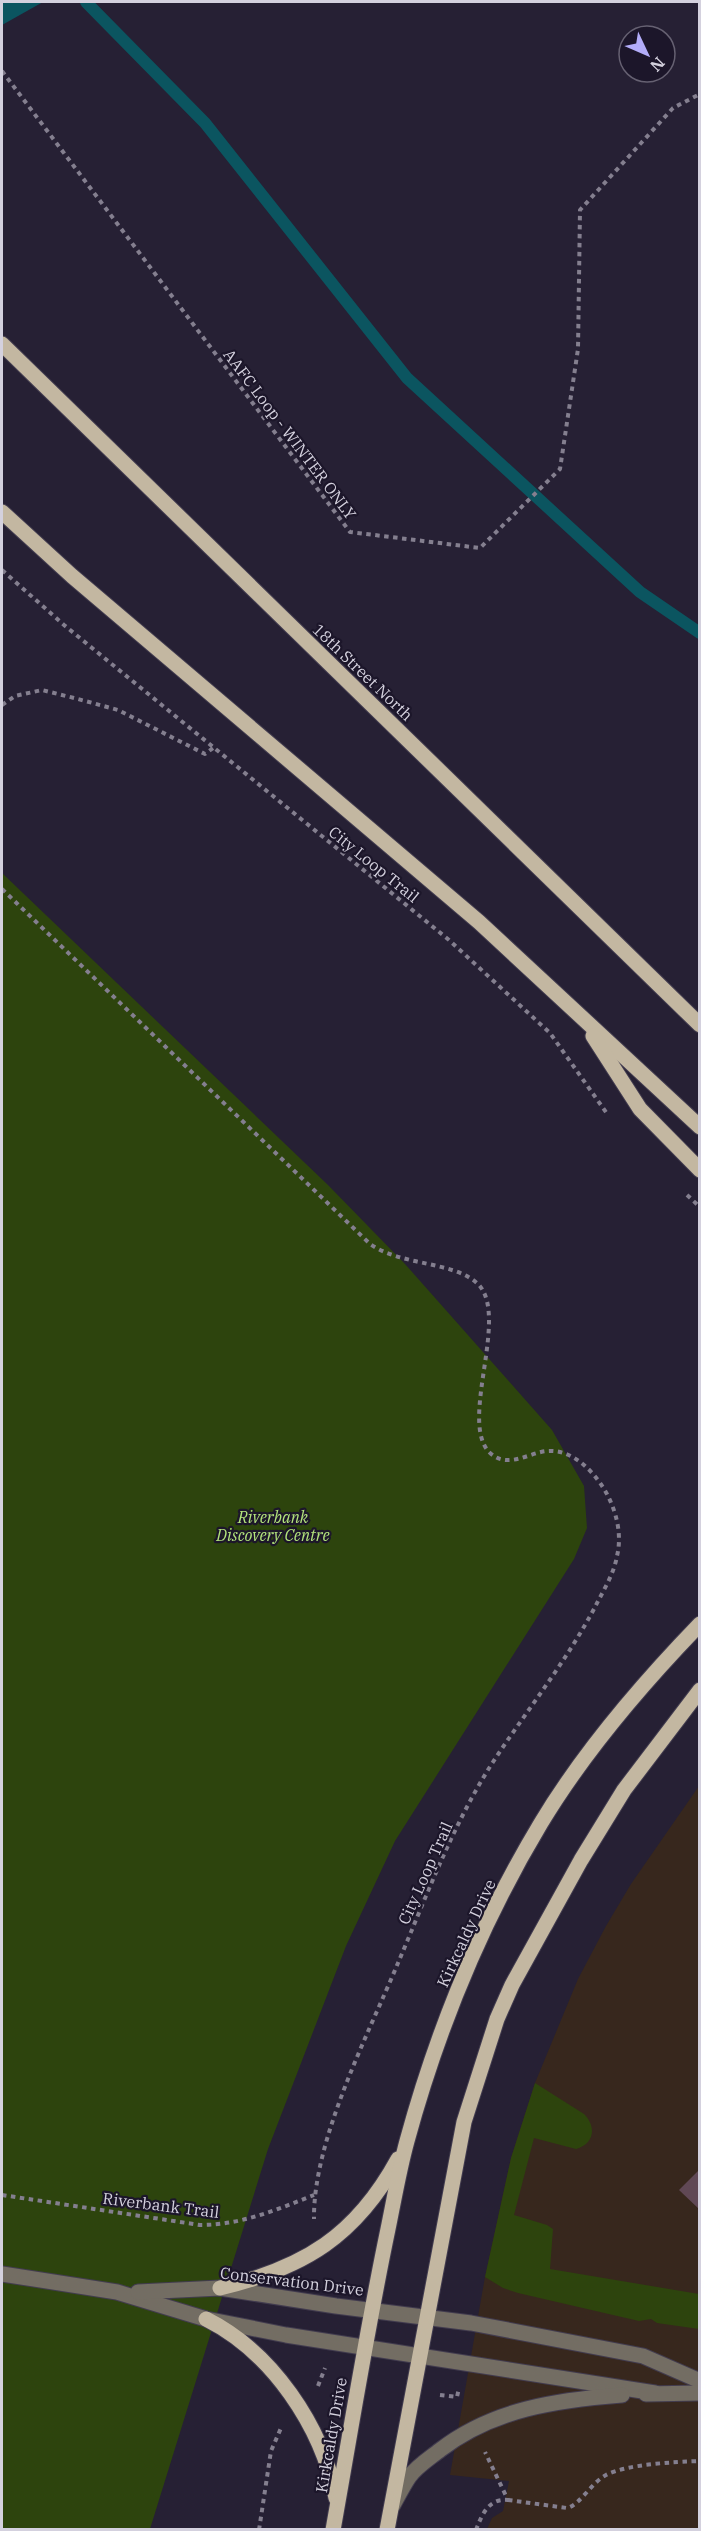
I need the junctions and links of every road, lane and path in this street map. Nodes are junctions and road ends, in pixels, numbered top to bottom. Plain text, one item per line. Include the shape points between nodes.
1 (2, 71) edge
2 (699, 93) edge
3 (2, 344) edge
4 (2, 512) edge
5 (2, 570) edge
6 (2, 705) edge
7 (213, 748) junction
8 (2, 889) edge
9 (554, 990) junction
10 (699, 1026) edge
11 (613, 1122) dead end
12 (699, 1127) edge
13 (699, 1170) edge
14 (685, 1192) dead end
15 (699, 1207) edge
16 (699, 1624) edge
17 (699, 1690) edge
18 (406, 2143) junction
19 (2, 2195) edge
20 (314, 2195) junction
21 (314, 2226) dead end
22 (2, 2274) edge
23 (220, 2288) junction
24 (117, 2292) junction
25 (371, 2310) junction
26 (426, 2316) junction
27 (206, 2319) junction
28 (364, 2347) junction
29 (418, 2357) junction
30 (326, 2365) dead end
31 (699, 2381) edge
32 (315, 2389) dead end
33 (655, 2393) junction
34 (699, 2393) edge
35 (286, 2420) dead end
36 (480, 2443) dead end
37 (699, 2462) edge
38 (508, 2500) junction
39 (337, 2504) junction
40 (390, 2510) junction
41 (259, 2529) edge
42 (333, 2529) edge
43 (387, 2529) edge
44 (476, 2529) edge

1 - 2 path, AAFC Loop - WINTER ONLY via 350,532 480,548 560,468 578,349 580,210 673,108
3 - 10 main road, 18th Street North
4 - 9 main road via 471,914
5 - 7 path, City Loop Trail
6 - 7 path via 15,696 42,690 117,710 205,754
7 - 11 path, City Loop Trail via 449,940 550,1033
8 - 20 path, City Loop Trail via 370,1244 382,1253 468,1275 481,1287 488,1314 480,1435 489,1452 516,1461 543,1451 577,1459 590,1469 608,1495 617,1518 618,1556 605,1588 584,1628 492,1764 440,1864 362,2043 332,2126
9 - 12 main road
9 - 13 main road via 588,1028 640,1109
14 - 15 path
16 - 18 main road, Kirkcaldy Drive via 626,1704 541,1823 474,1953 440,2038
17 - 26 main road via 624,1790 587,1850 497,2019 464,2122
18 - 23 main road via 370,2204 323,2246 276,2272
18 - 25 main road, Kirkcaldy Drive
19 - 20 path, Riverbank Trail via 209,2225 253,2218
20 - 21 path, City Loop Trail
22 - 24 street, Conservation Drive
23 - 24 street, Conservation Drive
23 - 25 street, Conservation Drive
24 - 27 street, Conservation Drive
25 - 26 street, Conservation Drive
25 - 28 main road, Kirkcaldy Drive
26 - 29 main road
26 - 31 street, Conservation Drive via 643,2356
27 - 28 street, Conservation Drive
27 - 39 main road via 244,2343 299,2407 327,2466
28 - 29 street, Conservation Drive
28 - 39 main road, Kirkcaldy Drive
29 - 33 street, Conservation Drive
29 - 40 main road
30 - 32 path
33 - 34 street
33 - 40 street via 580,2398 497,2417 428,2458 410,2476
35 - 41 path via 271,2451
36 - 38 path
37 - 38 path via 607,2474 567,2508
38 - 44 path via 492,2502
39 - 42 main road, Kirkcaldy Drive
40 - 43 main road

